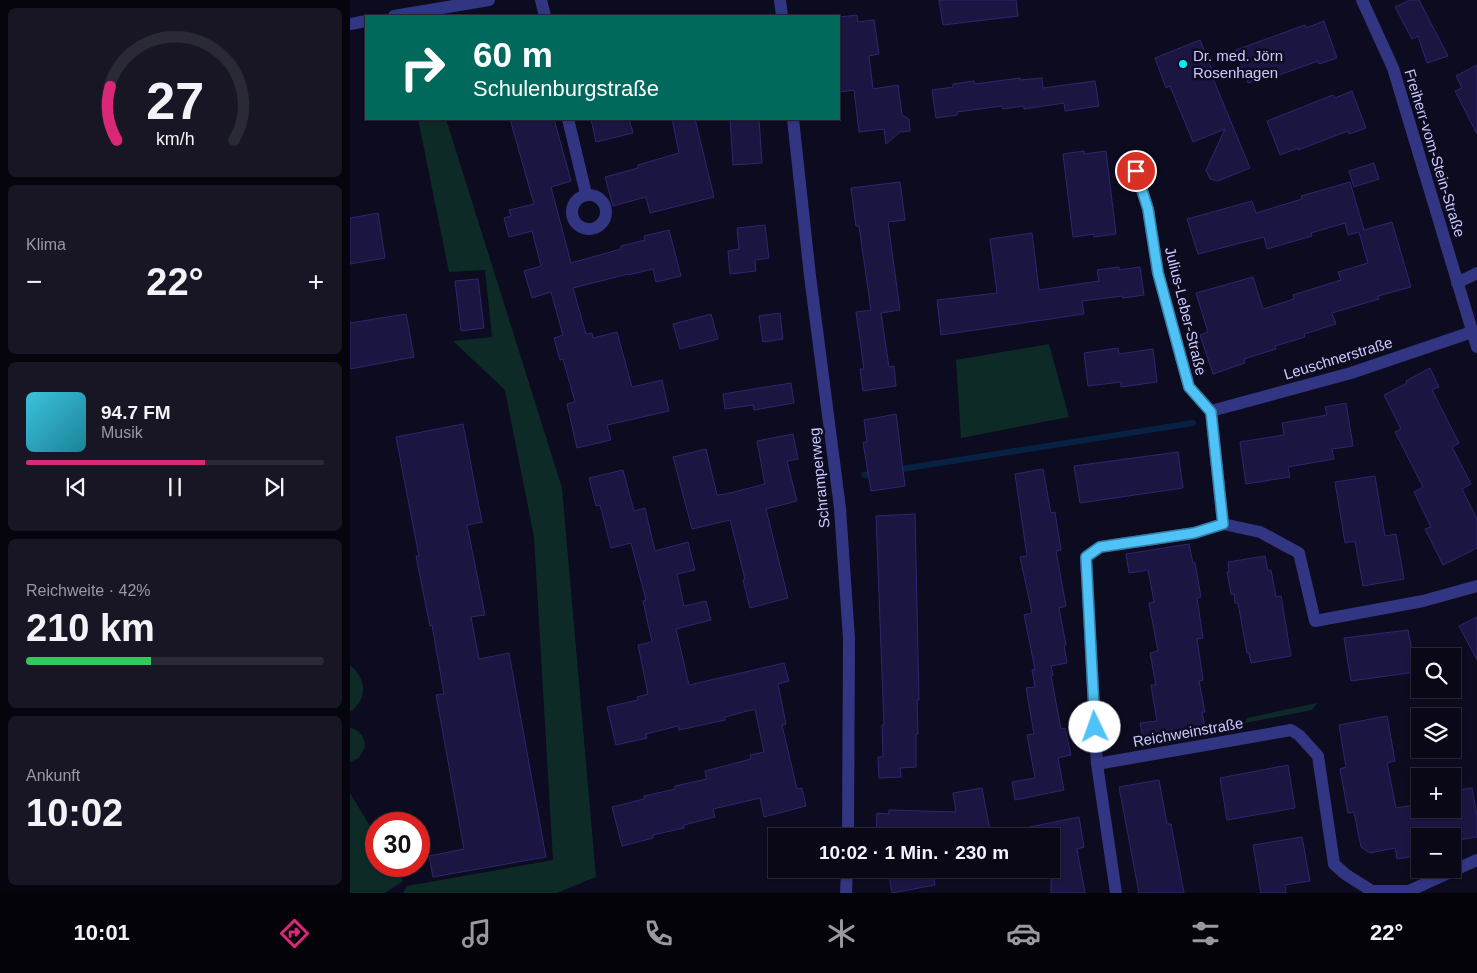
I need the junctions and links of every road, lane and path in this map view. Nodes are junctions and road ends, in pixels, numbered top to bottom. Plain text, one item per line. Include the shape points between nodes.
1 (489, 0) edge
2 (541, 0) edge
3 (780, 0) edge
4 (1362, 0) edge
5 (400, 15) edge
6 (545, 15) edge
7 (782, 15) edge
8 (365, 21) edge
9 (350, 24) edge
10 (568, 120) edge
11 (793, 120) edge
12 (1136, 171) dead end
13 (586, 194) dead end
14 (1477, 273) edge
15 (1457, 283) junction
16 (1472, 332) junction
17 (1477, 347) edge
18 (1211, 412) junction
19 (1223, 524) junction
20 (1477, 586) edge
21 (1097, 764) junction
22 (848, 828) edge
23 (1477, 860) edge
24 (847, 878) edge
25 (846, 893) edge
26 (1116, 893) edge

1 - 5 street
2 - 6 street
3 - 7 street
4 - 15 street, Freiherr-vom-Stein-Straße via 1393,68
8 - 9 street
10 - 13 street
11 - 22 street, Schramperweg via 840,508 849,639
12 - 18 street, Julius-Leber-Straße via 1148,209 1158,273 1189,387
14 - 15 street
15 - 16 street, Freiherr-vom-Stein-Straße
16 - 17 street, Freiherr-vom-Stein-Straße
16 - 18 street, Leuschnerstraße via 1351,373
18 - 19 street
19 - 20 street via 1260,532 1299,552 1315,621 1423,601
19 - 21 street via 1194,533 1100,547 1086,557
21 - 23 street, Reichweinstraße via 1290,730 1318,756 1334,864 1345,874 1372,891 1409,892
21 - 26 street
24 - 25 street

